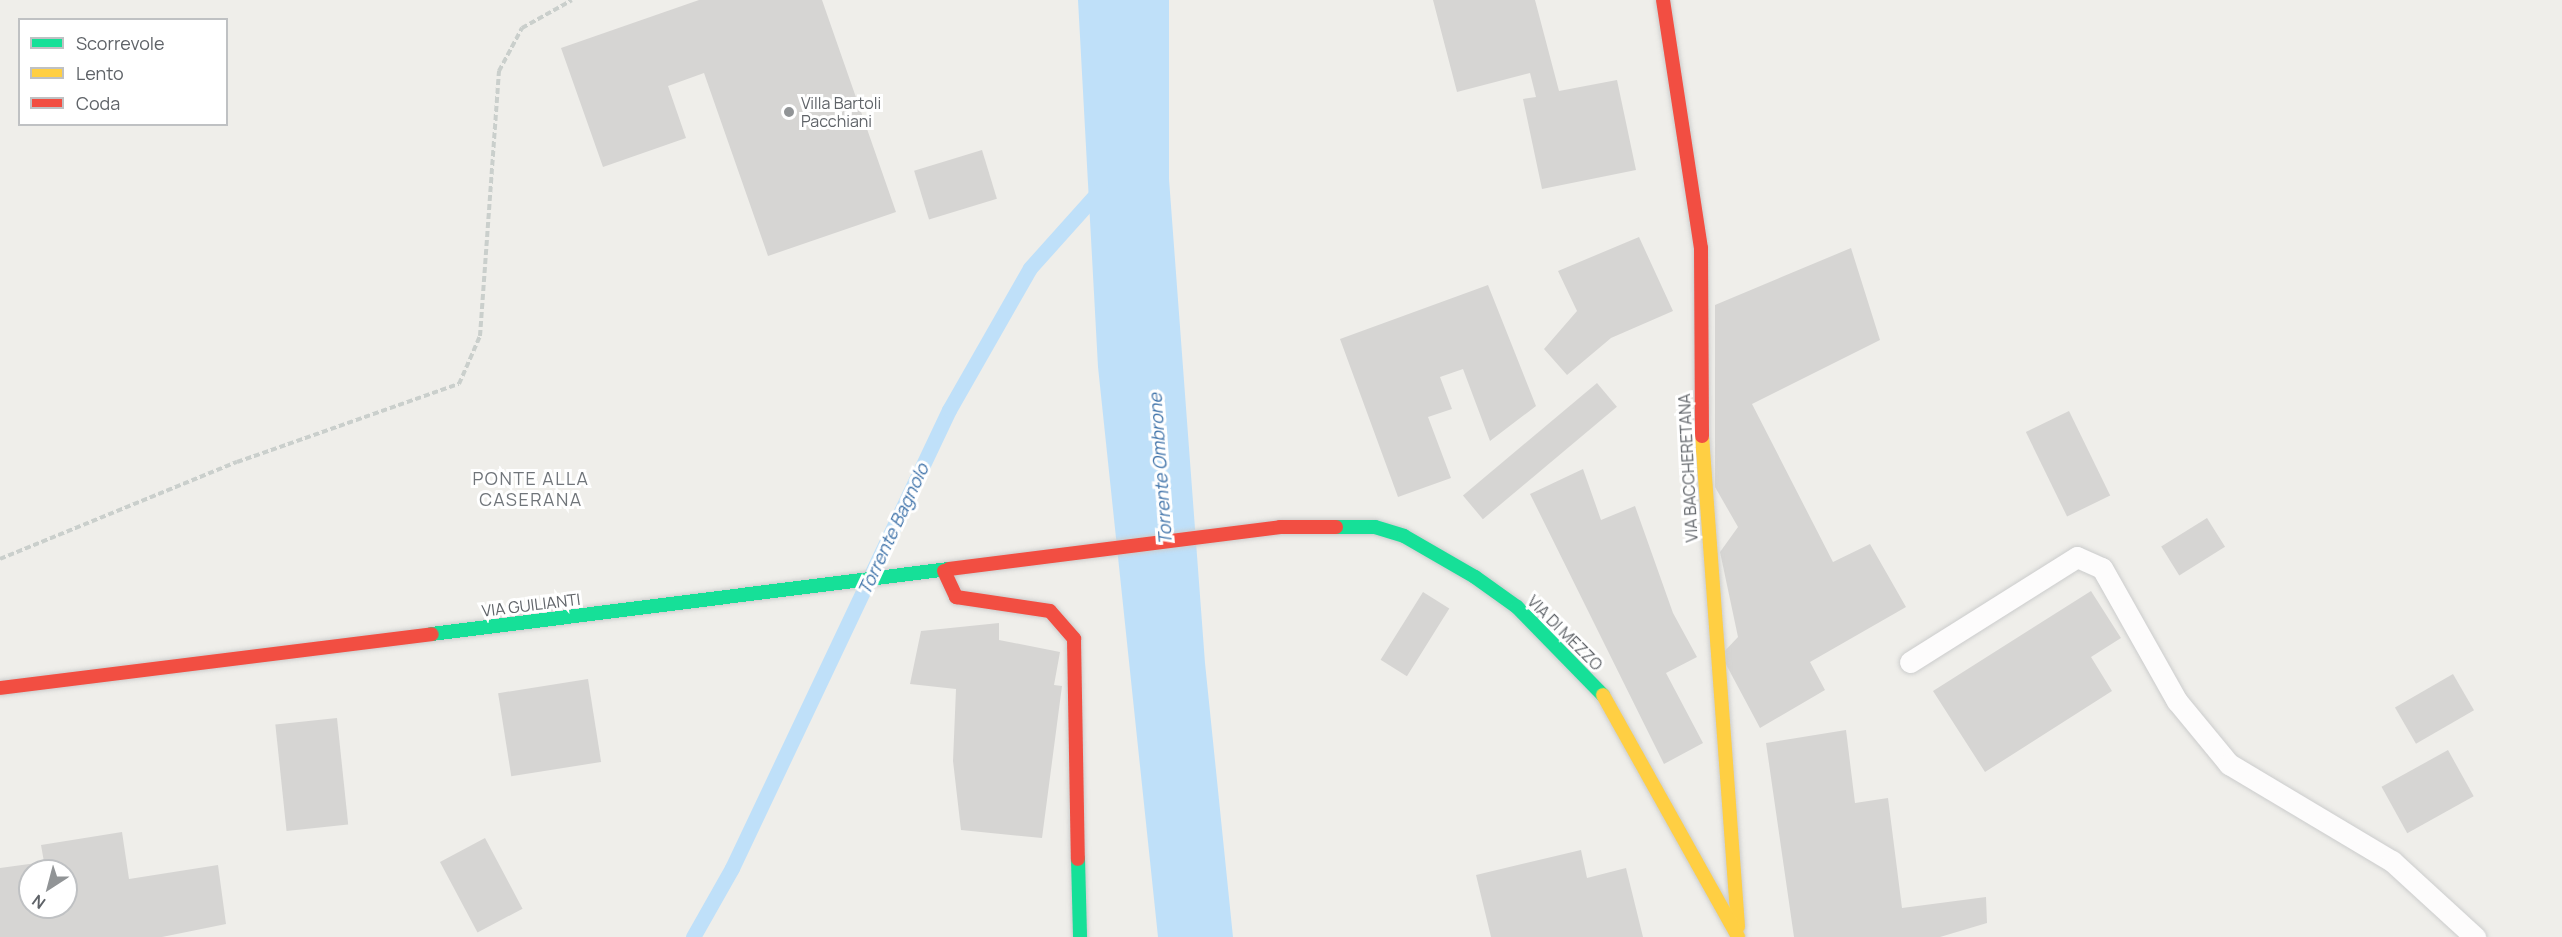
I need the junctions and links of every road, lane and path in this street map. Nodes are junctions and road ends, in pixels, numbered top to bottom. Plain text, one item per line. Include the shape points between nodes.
1 (572, 0) edge
2 (1663, 0) edge
3 (1066, 555) joint
4 (0, 559) edge
5 (944, 571) junction
6 (1910, 662) dead end
7 (0, 688) edge
8 (1080, 937) edge
9 (1738, 937) edge
10 (2475, 937) edge

1 - 4 path via 522,28 500,71 480,336 459,384 237,462
2 - 9 street, VIA BACCHERETANA via 1701,248 1700,399
3 - 5 street, VIA GUILIANTI
3 - 9 street, VIA DI MEZZO via 1280,526 1348,523 1404,536 1475,577 1549,635 1604,697
5 - 7 street, VIA GUILIANTI
5 - 8 street via 956,597 1043,609 1064,621 1074,639
6 - 10 lane via 2077,557 2102,568 2177,701 2229,764 2392,861

